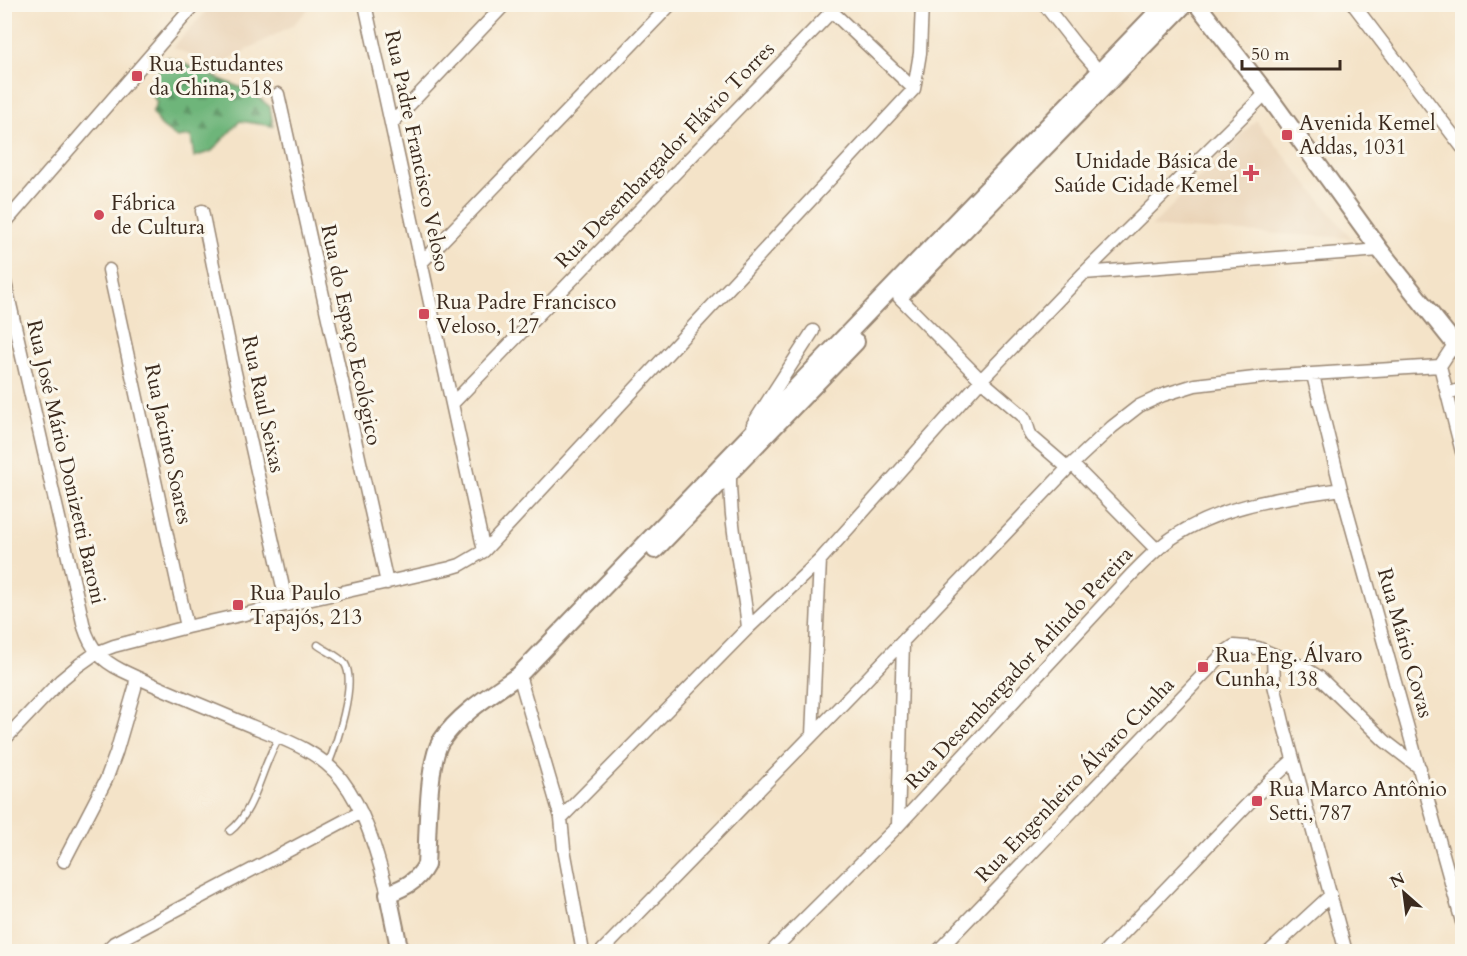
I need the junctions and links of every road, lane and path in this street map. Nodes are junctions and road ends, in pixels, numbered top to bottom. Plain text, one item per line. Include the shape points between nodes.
1 (195, 4) edge
2 (365, 4) edge
3 (505, 4) edge
4 (671, 4) edge
5 (922, 4) edge
6 (1044, 4) edge
7 (1165, 4) edge
8 (1185, 4) edge
9 (1197, 4) edge
10 (1353, 4) edge
11 (828, 8) edge
12 (1105, 78) junction
13 (914, 89) junction
14 (1266, 93) junction
15 (278, 94) dead end
16 (392, 123) junction
17 (1462, 147) edge
18 (202, 211) dead end
19 (4, 224) edge
20 (1380, 250) junction
21 (421, 263) junction
22 (109, 270) dead end
23 (1084, 273) junction
24 (4, 278) edge
25 (899, 297) junction
26 (813, 331) dead end
27 (1459, 348) edge
28 (1440, 366) junction
29 (1312, 375) junction
30 (981, 380) junction
31 (1462, 389) edge
32 (1448, 394) junction
33 (452, 404) junction
34 (1462, 452) edge
35 (734, 453) junction
36 (1070, 466) junction
37 (730, 474) junction
38 (1341, 489) junction
39 (1157, 550) junction
40 (484, 551) junction
41 (820, 560) junction
42 (387, 583) junction
43 (287, 605) junction
44 (187, 627) junction
45 (748, 628) junction
46 (903, 641) junction
47 (318, 645) dead end
48 (96, 653) junction
49 (1273, 655) junction
50 (136, 678) junction
51 (520, 680) junction
52 (812, 735) junction
53 (279, 738) junction
54 (4, 740) edge
55 (1293, 760) junction
56 (328, 765) junction
57 (1420, 768) junction
58 (361, 812) junction
59 (561, 818) junction
60 (898, 826) junction
61 (230, 831) dead end
62 (64, 861) dead end
63 (388, 894) junction
64 (1331, 895) junction
65 (1462, 922) edge
66 (105, 951) edge
67 (400, 951) edge
68 (583, 951) edge
69 (601, 951) edge
70 (771, 951) edge
71 (937, 951) edge
72 (1105, 951) edge
73 (1269, 951) edge
74 (1346, 951) edge

1 - 19 street
2 - 16 street, Rua Padre Francisco Veloso
3 - 16 street
4 - 21 street
5 - 13 street
6 - 12 street
7 - 12 street
8 - 12 street
9 - 14 street
10 - 17 street
11 - 13 street
11 - 33 street, Rua Desembargador Flávio Torres
12 - 25 street
12 - 35 street
13 - 40 street
14 - 20 street
14 - 23 street
15 - 42 street, Rua do Espaço Ecológico
16 - 21 street, Rua Padre Francisco Veloso
18 - 43 street, Rua Raul Seixas
20 - 23 street
20 - 27 street
21 - 33 street, Rua Padre Francisco Veloso
22 - 44 street, Rua Jacinto Soares
23 - 30 street
24 - 48 street, Rua José Mário Donizetti Baroni via 84,627
25 - 30 street
25 - 37 street
26 - 35 street
27 - 28 street
28 - 29 street
28 - 32 street
29 - 36 street via 1195,385 1163,395 1139,406
29 - 38 street, Rua Mário Covas
30 - 36 street via 1025,418 1032,437
30 - 41 street
31 - 32 street
32 - 34 street
33 - 40 street, Rua Padre Francisco Veloso
35 - 37 street
35 - 51 street
36 - 39 street
36 - 46 street
37 - 45 street via 733,536
37 - 51 street
38 - 39 street, Rua Desembargador Arlindo Pereira via 1229,509 1192,526
38 - 57 street, Rua Mário Covas
39 - 60 street, Rua Desembargador Arlindo Pereira
40 - 42 street via 460,565
41 - 45 street
41 - 52 street
42 - 43 street
43 - 44 street
44 - 48 street
45 - 59 street
46 - 52 street
46 - 60 street
47 - 56 lane via 343,662 348,672 346,706
48 - 50 street
48 - 54 street via 61,680
49 - 55 street via 1274,685
49 - 57 street, Rua Engenheiro Álvaro Cunha via 1319,677 1385,741
49 - 71 street, Rua Engenheiro Álvaro Cunha via 1245,646 1234,646 1225,652
50 - 53 street
50 - 62 street via 106,780
51 - 59 street
51 - 63 street via 496,691 440,743 431,782 426,865 409,886
52 - 69 street
53 - 56 street
53 - 61 lane via 244,816
55 - 64 street
55 - 72 street
56 - 58 street
57 - 65 street, Rua Mário Covas
58 - 63 street
58 - 66 street
59 - 68 street
60 - 70 street, Rua Desembargador Arlindo Pereira
63 - 67 street
64 - 73 street
64 - 74 street

